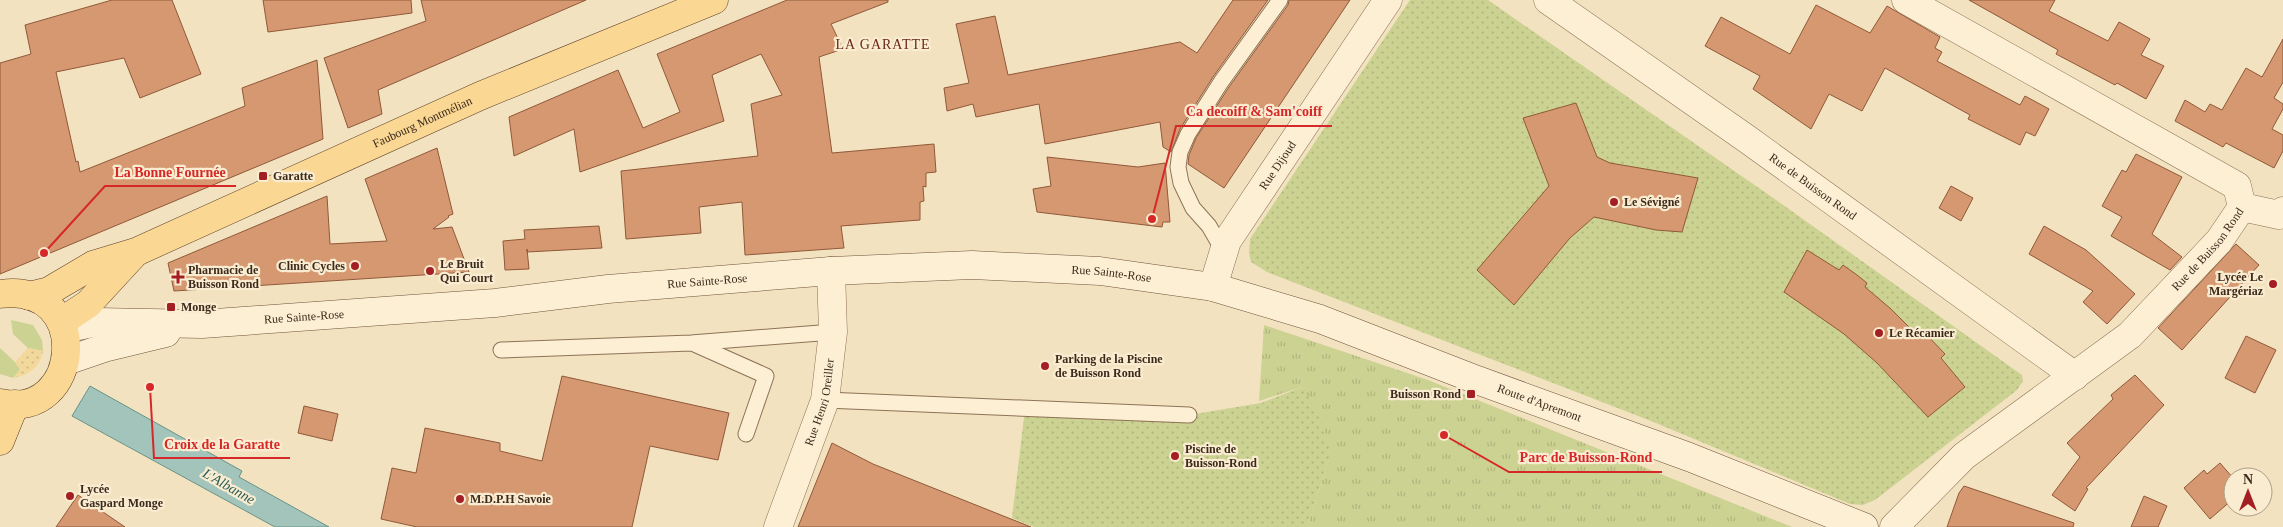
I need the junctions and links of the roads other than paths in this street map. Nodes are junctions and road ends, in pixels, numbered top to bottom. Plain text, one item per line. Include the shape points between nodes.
1 (714, 0) edge
2 (1280, 0) edge
3 (1388, 0) edge
4 (1548, 0) edge
5 (1906, 0) edge
6 (2242, 207) junction
7 (2283, 211) edge
8 (136, 252) junction
9 (1224, 252) junction
10 (831, 271) junction
11 (1213, 287) junction
12 (0, 294) edge
13 (29, 296) junction
14 (202, 324) junction
15 (62, 325) junction
16 (833, 332) junction
17 (691, 343) junction
18 (501, 350) dead end
19 (66, 361) junction
20 (2075, 376) junction
21 (825, 400) junction
22 (7, 403) edge
23 (1189, 415) dead end
24 (746, 434) dead end
25 (0, 442) edge
26 (778, 527) edge
27 (1864, 527) edge
28 (1894, 527) edge

1 - 8 main road, Faubourg Montmélian via 480,96
2 - 9 lane via 1222,82 1180,152 1181,183 1193,208 1209,226
3 - 9 street, Rue Dijoud via 1227,241
4 - 20 street, Rue de Buisson Rond
5 - 6 street, Rue de Buisson Rond via 2237,186
6 - 7 street via 2279,216
6 - 20 street, Rue de Buisson Rond via 2219,240 2130,335
8 - 13 main road, Faubourg Montmélian via 93,265 49,291
8 - 15 main road, Faubourg Montmélian via 88,304
9 - 11 street, Rue Dijoud
10 - 11 street, Rue Sainte-Rose via 972,265 1100,271
10 - 14 street, Rue Sainte-Rose via 608,289 494,303
10 - 16 street, Rue Henri Oreiller
11 - 27 street, Route d'Apremont via 1320,319 1689,457
12 - 13 main road
13 - 15 main road via 42,302
14 - 15 street, Rue Sainte-Rose via 97,322
14 - 19 street, Rue Sainte-Rose via 104,348
15 - 19 main road via 67,345
16 - 17 lane
16 - 21 street, Rue Henri Oreiller
17 - 18 lane
17 - 24 lane via 766,376
19 - 22 main road via 62,374 44,394 26,402
20 - 28 street, Rue de Buisson Rond via 1964,456
21 - 23 lane
21 - 26 street, Rue Henri Oreiller
22 - 25 main road

